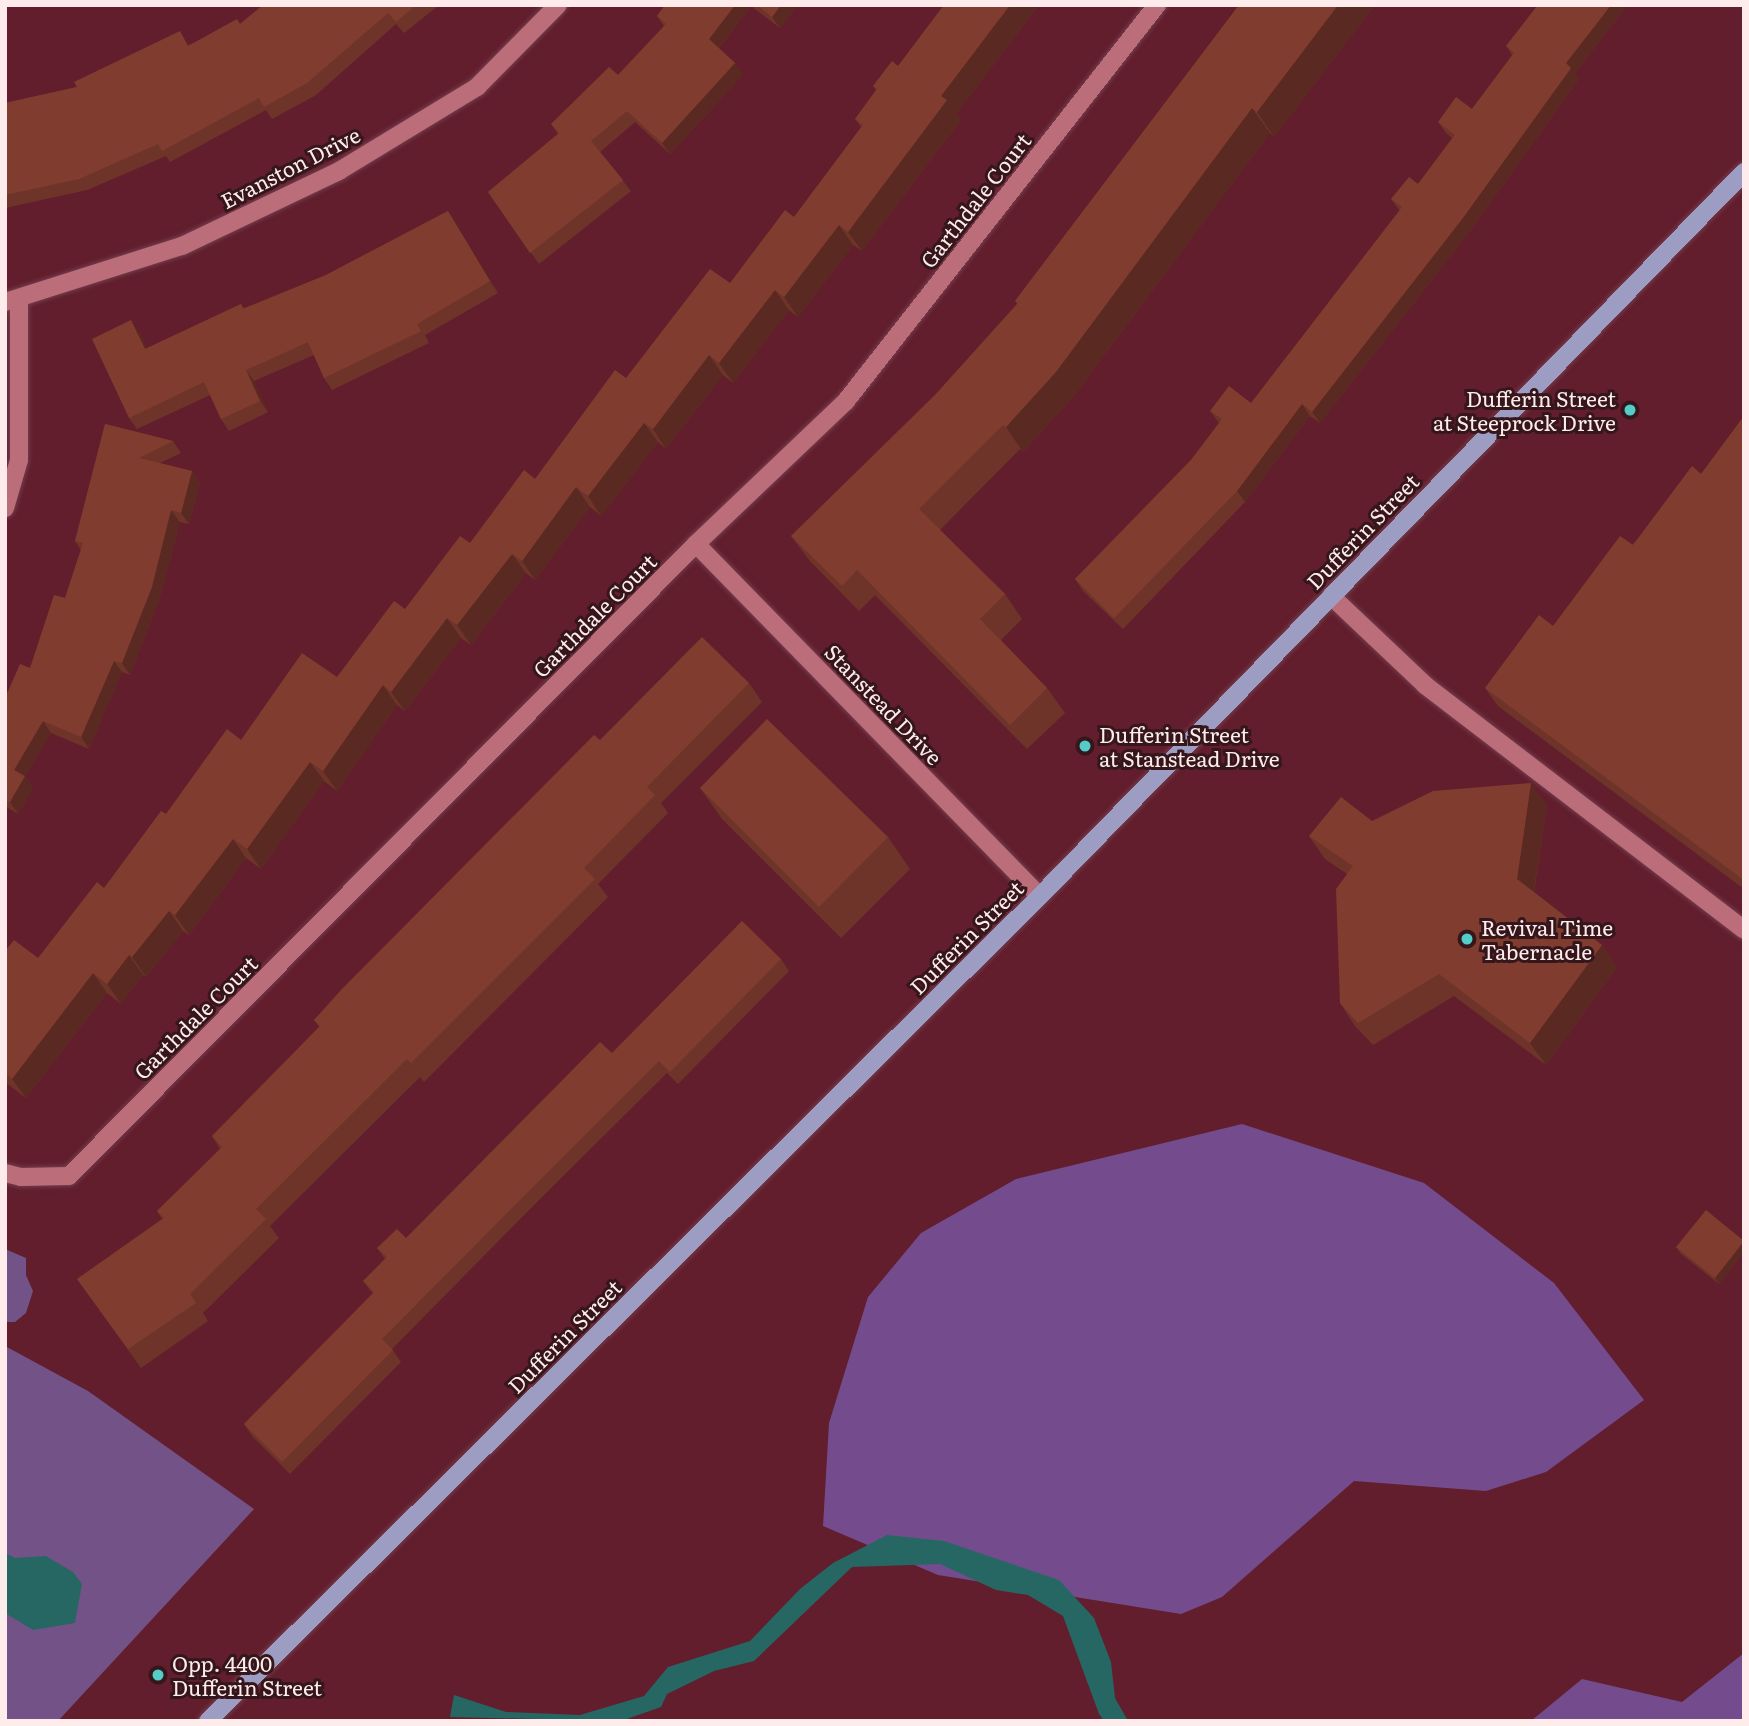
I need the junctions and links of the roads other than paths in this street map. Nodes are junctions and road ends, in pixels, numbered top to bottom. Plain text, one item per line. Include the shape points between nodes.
1 (558, 5) edge
2 (1157, 5) edge
3 (1744, 172) edge
4 (12, 302) edge
5 (5, 508) edge
6 (696, 544) junction
7 (1331, 596) junction
8 (1040, 896) junction
9 (1744, 930) edge
10 (5, 1173) edge
11 (208, 1721) edge

1 - 4 street, Evanston Drive via 477,87 339,172 182,246
2 - 6 street, Garthdale Court via 846,401
3 - 7 main road, Dufferin Street
4 - 5 street via 19,460
6 - 8 street, Stanstead Drive
6 - 10 street, Garthdale Court via 69,1176
7 - 8 main road, Dufferin Street
7 - 9 street via 1425,685
8 - 11 main road, Dufferin Street

